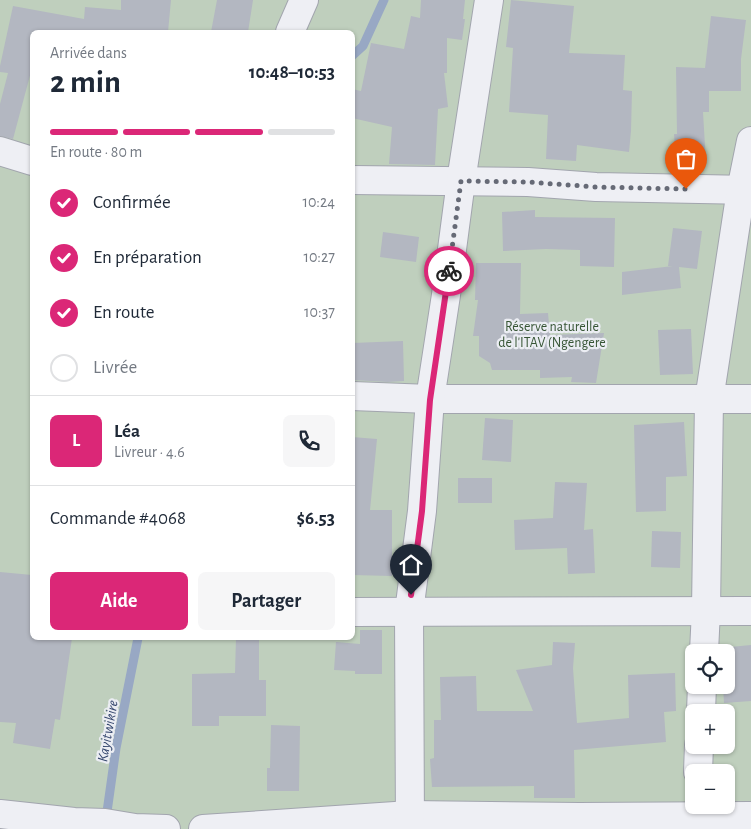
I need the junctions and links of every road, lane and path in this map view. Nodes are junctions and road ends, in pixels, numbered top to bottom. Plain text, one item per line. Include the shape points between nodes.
1 (304, 0) edge
2 (489, 0) edge
3 (291, 30) edge
4 (751, 141) edge
5 (0, 151) edge
6 (30, 160) edge
7 (355, 180) edge
8 (461, 181) junction
9 (746, 190) edge
10 (355, 396) edge
11 (751, 399) edge
12 (430, 400) junction
13 (709, 400) junction
14 (706, 610) junction
15 (751, 611) edge
16 (355, 612) edge
17 (409, 612) junction
18 (704, 644) edge
19 (0, 814) edge
20 (751, 816) edge
21 (697, 817) edge
22 (410, 822) edge
23 (166, 829) edge
24 (203, 829) edge

1 - 3 street
2 - 8 street
4 - 9 street
5 - 6 street
7 - 8 street
8 - 9 street
8 - 12 street
9 - 13 street
10 - 12 street
11 - 13 street
12 - 13 street
12 - 17 street via 422,511
13 - 14 street
14 - 15 street
14 - 17 street
14 - 18 street
16 - 17 street
17 - 22 street
19 - 23 street
20 - 21 street
21 - 22 street
22 - 24 street

